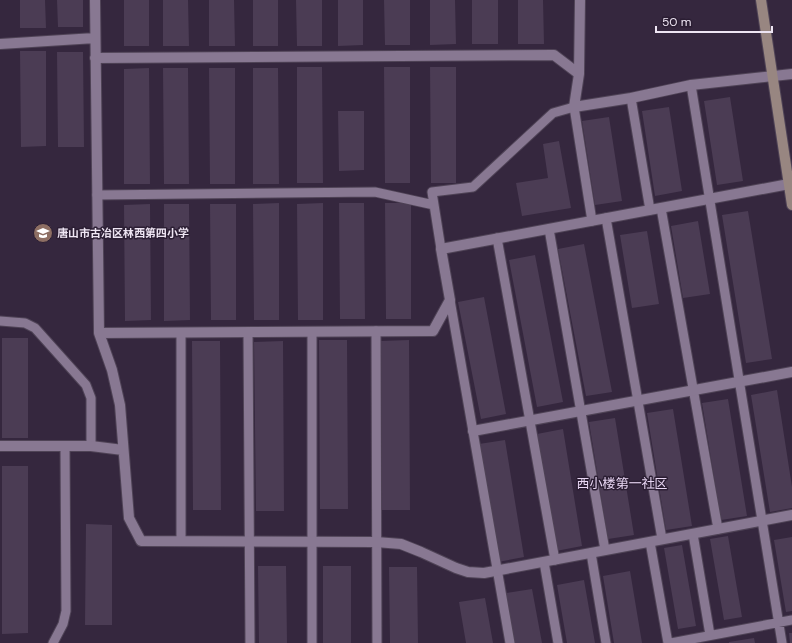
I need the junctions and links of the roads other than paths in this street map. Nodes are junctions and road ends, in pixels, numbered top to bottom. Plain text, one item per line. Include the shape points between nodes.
1 (95, 0) edge
2 (580, 0) edge
3 (761, 0) edge
4 (95, 38) junction
5 (0, 44) edge
6 (96, 58) junction
7 (579, 74) junction
8 (792, 74) edge
9 (773, 77) junction
10 (691, 85) junction
11 (631, 98) junction
12 (574, 107) junction
13 (789, 184) junction
14 (97, 195) junction
15 (710, 199) junction
16 (434, 205) junction
17 (792, 205) edge
18 (661, 208) junction
19 (650, 210) junction
20 (606, 218) junction
21 (592, 221) junction
22 (549, 229) junction
23 (497, 238) junction
24 (441, 249) junction
25 (450, 300) junction
26 (0, 321) edge
27 (376, 331) junction
28 (248, 332) junction
29 (312, 332) junction
30 (99, 333) junction
31 (181, 333) junction
32 (792, 372) edge
33 (739, 382) junction
34 (693, 390) junction
35 (638, 400) junction
36 (581, 411) junction
37 (530, 420) junction
38 (473, 431) junction
39 (0, 446) edge
40 (65, 446) junction
41 (91, 446) junction
42 (123, 450) junction
43 (792, 515) edge
44 (762, 520) junction
45 (718, 529) junction
46 (693, 534) junction
47 (662, 540) junction
48 (181, 541) junction
49 (249, 541) junction
50 (312, 542) junction
51 (376, 542) junction
52 (650, 542) junction
53 (605, 550) junction
54 (591, 553) junction
55 (555, 560) junction
56 (544, 562) junction
57 (497, 571) junction
58 (792, 620) edge
59 (779, 622) junction
60 (723, 633) junction
61 (710, 635) junction
62 (53, 643) edge
63 (250, 643) edge
64 (312, 643) edge
65 (377, 643) edge
66 (510, 643) edge
67 (558, 643) edge
68 (606, 643) edge
69 (669, 643) edge
70 (724, 643) edge
71 (782, 643) edge

1 - 4 street
2 - 7 street
3 - 9 main road
4 - 5 street
4 - 6 street
6 - 7 street via 554,55
6 - 14 street
7 - 12 street
8 - 9 street
9 - 10 street
9 - 13 main road
10 - 11 street
10 - 15 lane
11 - 12 street
11 - 19 lane
12 - 16 lane via 553,113 473,187 432,192
12 - 21 lane
13 - 15 street
13 - 17 main road
14 - 16 lane via 375,192
14 - 30 street
15 - 18 street
15 - 33 lane
16 - 24 lane
18 - 19 street
18 - 34 lane
19 - 20 street
20 - 21 street
20 - 35 lane
21 - 22 street
22 - 23 street
22 - 36 lane
23 - 24 street
23 - 37 lane
24 - 25 street
25 - 27 street via 433,331
25 - 38 lane
26 - 41 lane via 25,323 35,328 86,385 91,398
27 - 29 street
27 - 51 lane
28 - 29 street
28 - 31 street
28 - 49 lane
29 - 50 lane
30 - 31 street
30 - 42 street via 112,370 120,405
31 - 48 lane
32 - 33 street
33 - 34 street
33 - 44 lane
34 - 35 street
34 - 45 lane
35 - 36 street
35 - 47 lane
36 - 37 street
36 - 53 lane
37 - 38 street
37 - 55 lane
38 - 57 lane
39 - 40 street
40 - 41 street
40 - 62 lane via 66,611 63,624
41 - 42 street
42 - 48 street via 129,518 141,541
43 - 44 street
44 - 45 street
44 - 59 lane
45 - 46 street
46 - 47 street
46 - 61 lane
47 - 52 street
48 - 49 street
49 - 50 street
49 - 63 lane
50 - 51 street
50 - 64 lane
51 - 57 street via 401,544 468,572
51 - 65 lane
52 - 53 street
52 - 69 lane
53 - 54 street
54 - 55 street
54 - 68 lane
55 - 56 street
56 - 57 street
56 - 67 lane
57 - 66 lane
58 - 59 lane
59 - 60 lane
59 - 71 lane
60 - 61 lane
60 - 70 lane
61 - 69 lane

